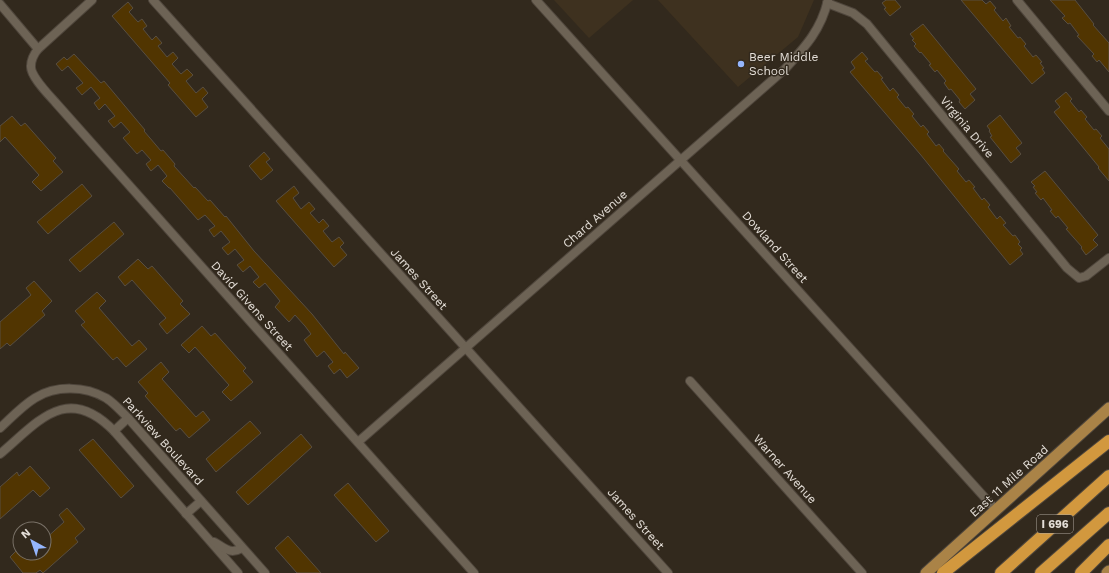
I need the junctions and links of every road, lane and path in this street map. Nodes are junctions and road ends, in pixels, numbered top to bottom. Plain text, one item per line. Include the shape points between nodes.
1 (92, 0) edge
2 (152, 0) edge
3 (536, 0) edge
4 (1017, 0) edge
5 (828, 2) edge
6 (0, 4) edge
7 (38, 49) junction
8 (1109, 111) edge
9 (680, 160) junction
10 (1109, 258) edge
11 (465, 349) junction
12 (690, 381) dead end
13 (1109, 408) edge
14 (128, 418) junction
15 (0, 428) edge
16 (114, 431) junction
17 (1109, 441) edge
18 (358, 442) junction
19 (0, 454) edge
20 (1109, 476) edge
21 (201, 500) junction
22 (996, 510) junction
23 (1109, 512) edge
24 (186, 514) junction
25 (208, 538) junction
26 (1109, 545) edge
27 (242, 548) junction
28 (1109, 571) edge
29 (238, 573) edge
30 (265, 573) edge
31 (474, 573) edge
32 (668, 573) edge
33 (862, 573) edge
34 (926, 573) edge
35 (943, 573) edge
36 (1001, 573) edge
37 (1041, 573) edge
38 (1081, 573) edge
39 (1107, 573) edge

1 - 7 street
2 - 11 street, James Street
3 - 9 street, Dowland Street
4 - 8 street
5 - 9 street, Chard Avenue via 819,27 785,69
5 - 10 street, Virginia Drive via 853,13 867,24 1068,268 1079,278 1086,276
6 - 7 street
7 - 18 street, David Givens Street via 32,58 30,68 33,75
9 - 11 street, Chard Avenue
9 - 22 street, Dowland Street
11 - 18 street, Chard Avenue
11 - 32 street, James Street
12 - 33 street, Warner Avenue
13 - 22 main road, East 11 Mile Road
14 - 15 street, Parkview Boulevard via 105,398 88,391 69,389 40,396
14 - 16 street
14 - 21 street, Parkview Boulevard
16 - 19 street via 104,421 83,409 63,409 46,416
16 - 24 street
17 - 35 highway
18 - 31 street, David Givens Street
20 - 36 highway, I 696
21 - 24 street
21 - 27 street, Parkview Boulevard
22 - 34 main road, East 11 Mile Road
23 - 37 highway, I 696
24 - 25 street
25 - 27 street via 232,551 236,552
25 - 29 street
26 - 38 highway
27 - 30 street, Parkview Boulevard
28 - 39 main road

